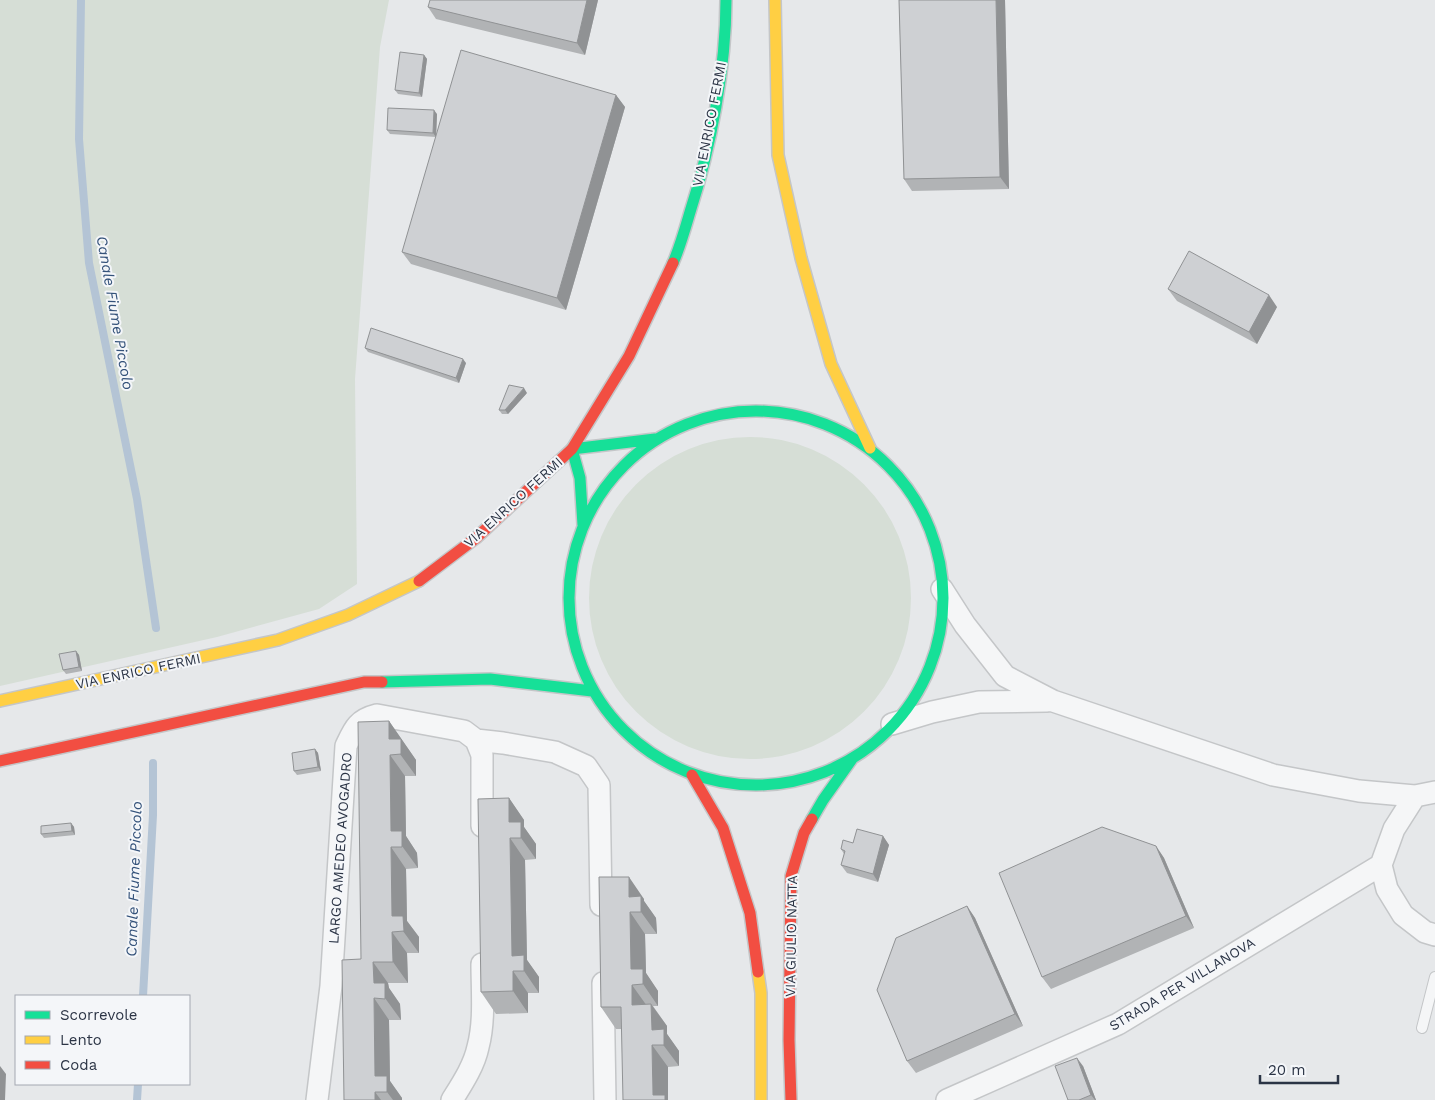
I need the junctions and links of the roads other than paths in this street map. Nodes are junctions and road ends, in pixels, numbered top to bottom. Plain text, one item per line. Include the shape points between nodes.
1 (726, 0) edge
2 (775, 0) edge
3 (655, 439) junction
4 (870, 448) junction
5 (572, 449) junction
6 (583, 525) junction
7 (942, 588) junction
8 (592, 691) junction
9 (1053, 701) junction
10 (0, 702) edge
11 (892, 724) junction
12 (476, 740) junction
13 (852, 759) junction
14 (0, 761) edge
15 (692, 775) junction
16 (1425, 794) edge
17 (482, 843) edge
18 (1381, 865) junction
19 (602, 923) edge
20 (1435, 935) edge
21 (482, 941) edge
22 (602, 962) edge
23 (1435, 977) edge
24 (1422, 1028) dead end
25 (317, 1100) edge
26 (452, 1100) edge
27 (605, 1100) edge
28 (761, 1100) edge
29 (791, 1100) edge
30 (947, 1100) edge

1 - 5 main road, VIA ENRICO FERMI via 726,30 702,174 676,256 629,356
2 - 4 main road via 778,156 801,258 831,364
3 - 4 main road via 708,416 764,410 820,421
3 - 5 main road
3 - 6 main road via 612,476
4 - 7 main road via 911,490 936,544
5 - 6 main road via 580,478
5 - 10 main road, VIA ENRICO FERMI via 476,538 415,584 348,615 278,640
6 - 8 main road via 569,581 572,638
7 - 9 street via 965,625 1005,676
7 - 11 main road via 944,603 932,661 901,717
8 - 14 main road via 490,679 364,682
8 - 15 main road via 618,727 652,755
9 - 11 street via 979,702
9 - 16 street via 1273,775 1359,790
11 - 13 main road
12 - 17 street via 482,755
12 - 19 street, LARGO AMEDEO AVOGADRO via 555,752 586,766 599,785
12 - 25 street, LARGO AMEDEO AVOGADRO via 464,731 377,714 366,718 354,730 346,746 331,986
13 - 15 main road via 801,780 746,785
13 - 29 main road, VIA GIULIO NATTA via 804,833 790,876
15 - 28 main road via 724,828 750,913 761,993
16 - 18 street via 1394,829
18 - 20 street via 1387,889 1403,915 1425,932
18 - 30 street, STRADA PER VILLANOVA via 1118,1024
21 - 26 street via 482,1030 478,1049
22 - 27 street
23 - 24 lane

